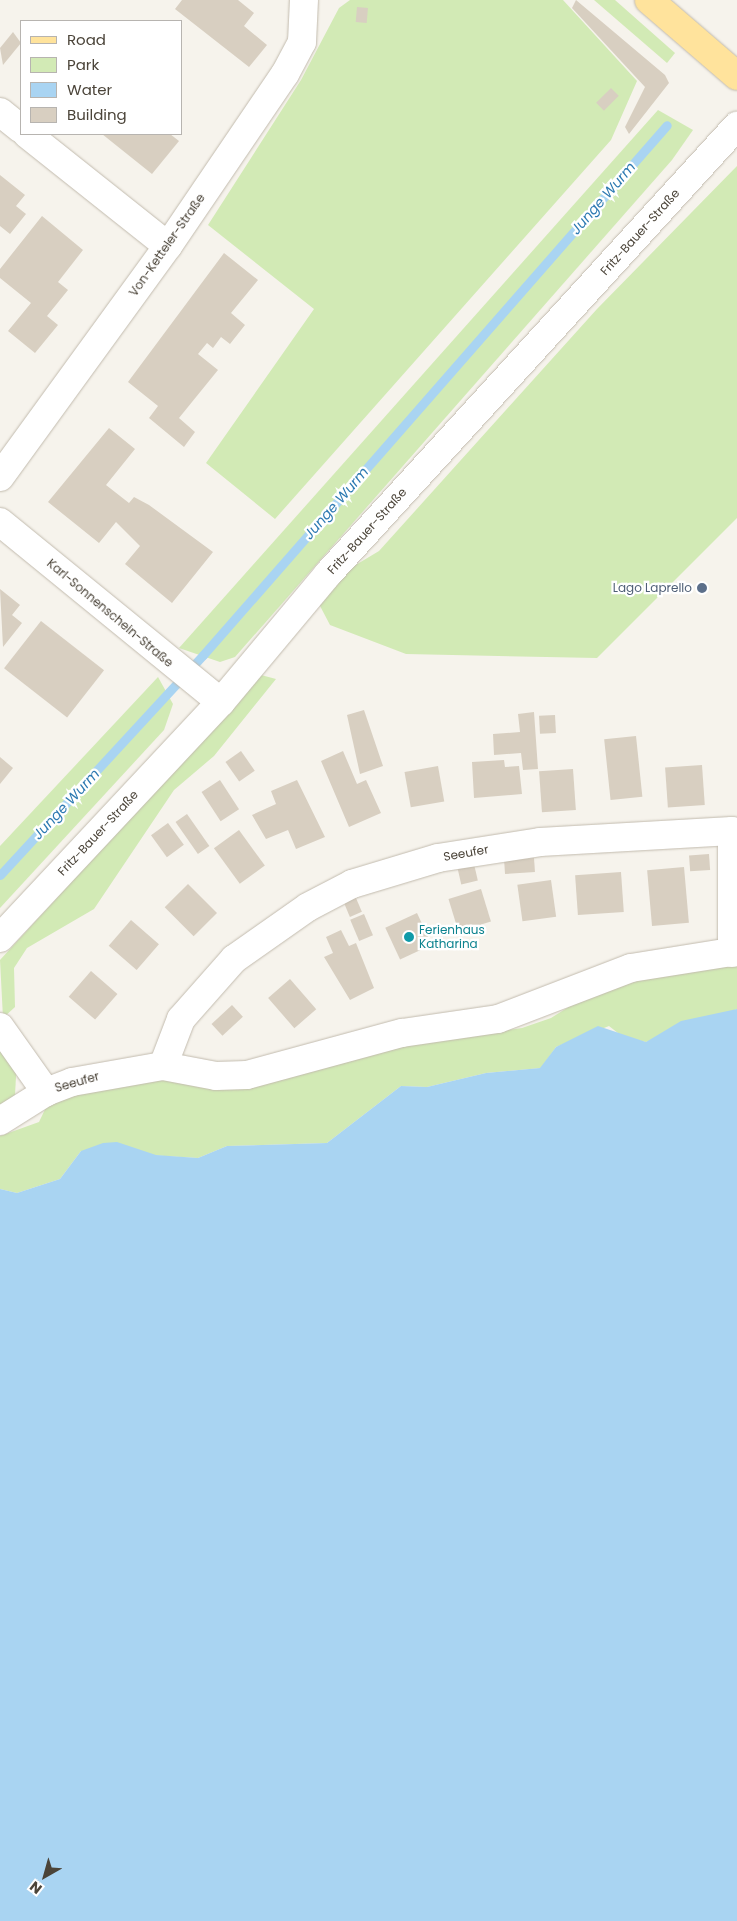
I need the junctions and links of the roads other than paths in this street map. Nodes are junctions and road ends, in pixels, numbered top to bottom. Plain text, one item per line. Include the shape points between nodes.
1 (304, 0) edge
2 (649, 0) edge
3 (737, 76) edge
4 (0, 112) edge
5 (737, 126) edge
6 (20, 128) edge
7 (28, 135) edge
8 (168, 246) junction
9 (0, 477) edge
10 (0, 522) edge
11 (221, 702) junction
12 (0, 938) edge
13 (735, 952) edge
14 (0, 1027) edge
15 (163, 1066) junction
16 (46, 1092) junction
17 (0, 1121) edge

1 - 8 street, Von-Ketteler-Straße via 302,42
2 - 3 main road
4 - 6 street
5 - 11 street, Fritz-Bauer-Straße via 328,574
7 - 8 street
8 - 9 street, Von-Ketteler-Straße
10 - 11 street, Karl-Sonnenschein-Straße via 159,656
11 - 12 street, Fritz-Bauer-Straße
13 - 15 street, Seeufer via 631,968 507,1016 394,1034 247,1075 216,1076
13 - 15 street, Seeufer via 732,831 540,842 438,858 352,884 308,908 234,959 181,1019
14 - 16 street
15 - 16 street, Seeufer via 110,1074
16 - 17 street, Seeufer

